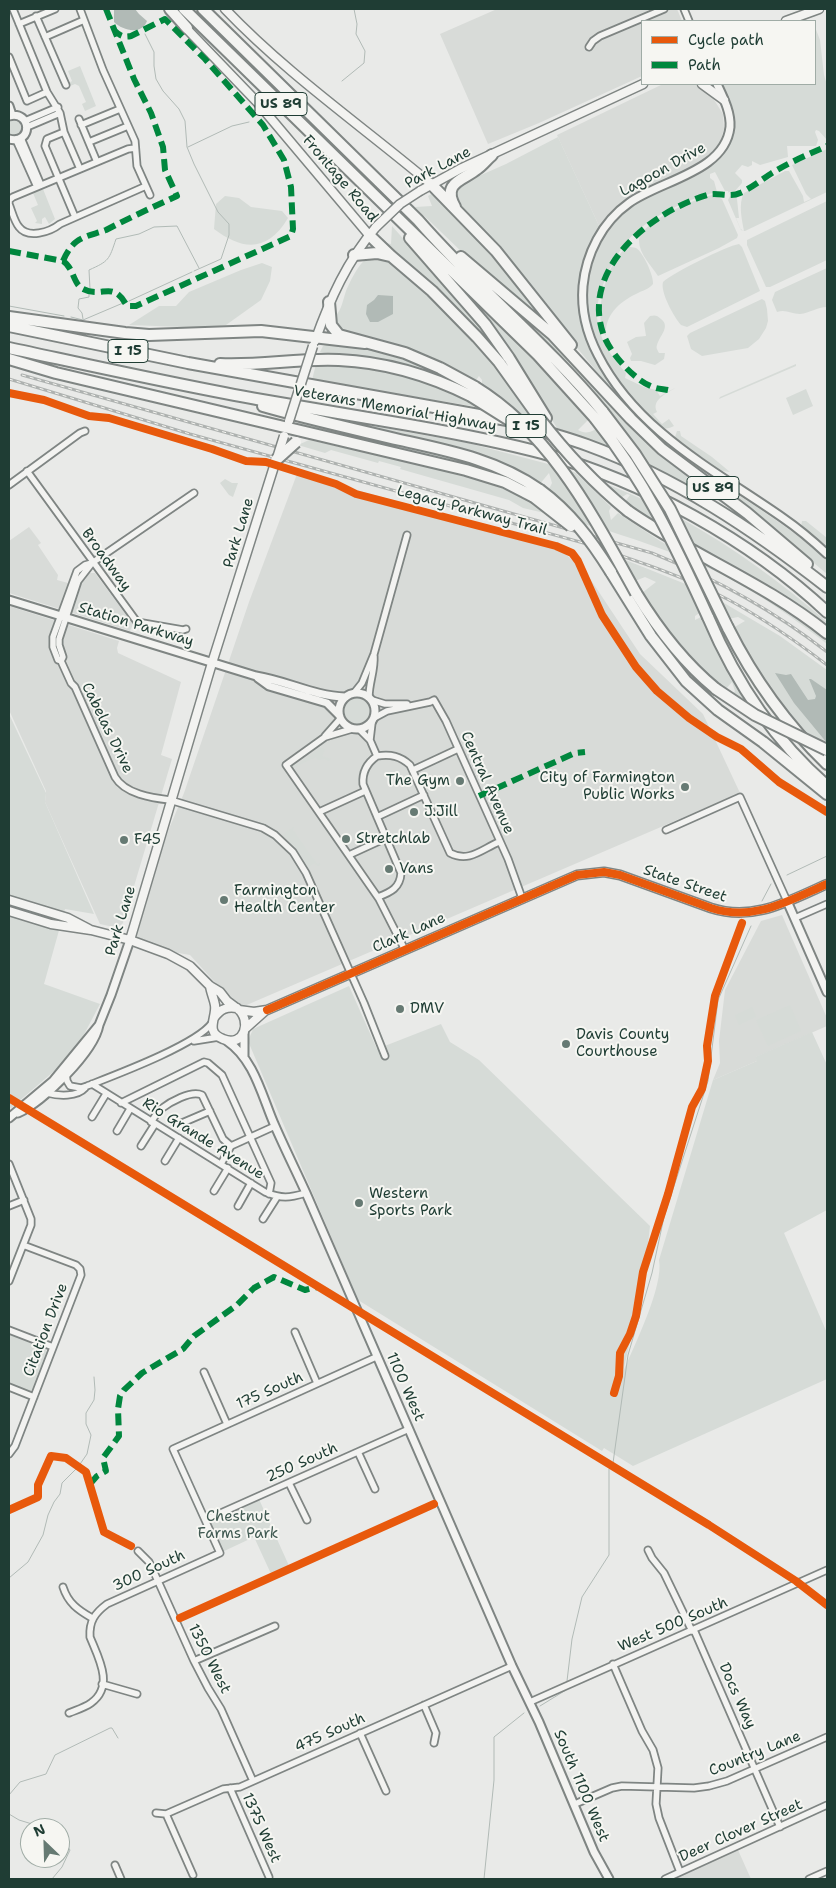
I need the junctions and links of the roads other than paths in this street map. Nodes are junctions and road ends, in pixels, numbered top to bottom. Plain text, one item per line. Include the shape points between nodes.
1 (13, 9) edge
2 (55, 9) edge
3 (80, 9) edge
4 (166, 9) edge
5 (170, 9) edge
6 (184, 9) edge
7 (202, 9) edge
8 (206, 9) edge
9 (225, 9) edge
10 (664, 9) edge
11 (819, 9) edge
12 (36, 16) junction
13 (84, 20) junction
14 (789, 20) edge
15 (19, 24) junction
16 (187, 28) junction
17 (45, 37) junction
18 (235, 40) junction
19 (589, 47) dead end
20 (9, 57) edge
21 (66, 85) dead end
22 (641, 85) edge
23 (645, 85) edge
24 (703, 85) edge
25 (717, 85) edge
26 (635, 87) junction
27 (47, 92) junction
28 (724, 100) junction
29 (9, 106) edge
30 (120, 108) junction
31 (59, 110) junction
32 (11, 115) edge
33 (26, 124) junction
34 (128, 126) junction
35 (64, 132) junction
36 (15, 139) edge
37 (89, 142) junction
38 (135, 148) junction
39 (492, 155) junction
40 (97, 162) junction
41 (80, 169) junction
42 (58, 178) junction
43 (431, 184) junction
44 (39, 186) junction
45 (146, 186) junction
46 (150, 195) dead end
47 (377, 199) junction
48 (458, 212) junction
49 (75, 217) junction
50 (418, 220) junction
51 (372, 231) junction
52 (354, 256) junction
53 (391, 256) junction
54 (329, 302) junction
55 (9, 317) edge
56 (9, 326) edge
57 (315, 342) junction
58 (365, 343) junction
59 (9, 348) edge
60 (9, 359) edge
61 (188, 363) junction
62 (603, 388) junction
63 (473, 391) junction
64 (222, 393) junction
65 (599, 415) junction
66 (543, 418) junction
67 (287, 428) junction
68 (85, 431) dead end
69 (316, 435) junction
70 (276, 460) junction
71 (27, 471) junction
72 (9, 485) edge
73 (194, 492) dead end
74 (537, 493) junction
75 (407, 535) dead end
76 (827, 554) edge
77 (92, 562) junction
78 (827, 583) edge
79 (827, 587) edge
80 (9, 600) edge
81 (827, 612) edge
82 (63, 617) junction
83 (186, 629) dead end
84 (827, 634) edge
85 (374, 654) junction
86 (212, 663) junction
87 (256, 676) junction
88 (354, 693) junction
89 (345, 698) junction
90 (371, 699) junction
91 (414, 705) junction
92 (339, 717) junction
93 (373, 721) junction
94 (352, 729) junction
95 (360, 730) junction
96 (324, 737) junction
97 (370, 740) junction
98 (458, 750) junction
99 (827, 750) edge
100 (377, 756) junction
101 (827, 764) edge
102 (413, 770) junction
103 (827, 786) edge
104 (365, 791) junction
105 (827, 794) edge
106 (424, 795) junction
107 (170, 800) junction
108 (319, 812) junction
109 (377, 817) junction
110 (666, 830) dead end
111 (386, 838) junction
112 (499, 842) junction
113 (349, 855) junction
114 (561, 881) joint
115 (827, 884) edge
116 (378, 897) junction
117 (522, 898) junction
118 (9, 900) edge
119 (787, 901) junction
120 (827, 904) edge
121 (9, 911) edge
122 (795, 918) junction
123 (91, 930) junction
124 (130, 940) junction
125 (405, 950) junction
126 (350, 974) junction
127 (210, 986) junction
128 (827, 992) edge
129 (237, 1009) junction
130 (267, 1010) junction
131 (213, 1020) junction
132 (99, 1025) junction
133 (245, 1030) junction
134 (219, 1037) junction
135 (227, 1040) junction
136 (189, 1042) junction
137 (244, 1056) junction
138 (385, 1056) dead end
139 (66, 1074) junction
140 (89, 1085) junction
141 (47, 1093) junction
142 (106, 1094) junction
143 (120, 1103) junction
144 (130, 1109) junction
145 (210, 1111) junction
146 (10, 1117) edge
147 (92, 1117) dead end
148 (153, 1123) junction
149 (182, 1124) dead end
150 (275, 1126) junction
151 (117, 1131) dead end
152 (250, 1136) junction
153 (179, 1138) junction
154 (141, 1146) dead end
155 (231, 1146) junction
156 (165, 1161) dead end
157 (9, 1164) edge
158 (221, 1164) junction
159 (228, 1168) junction
160 (252, 1183) junction
161 (214, 1191) dead end
162 (306, 1193) junction
163 (269, 1194) junction
164 (277, 1197) junction
165 (24, 1200) junction
166 (9, 1206) edge
167 (238, 1206) dead end
168 (263, 1219) dead end
169 (23, 1245) junction
170 (9, 1281) edge
171 (9, 1330) edge
172 (295, 1332) dead end
173 (53, 1347) junction
174 (376, 1357) junction
175 (204, 1372) dead end
176 (317, 1384) junction
177 (9, 1387) edge
178 (34, 1397) junction
179 (227, 1424) junction
180 (409, 1429) junction
181 (358, 1452) junction
182 (9, 1454) edge
183 (289, 1482) junction
184 (375, 1489) dead end
185 (206, 1520) junction
186 (307, 1520) dead end
187 (648, 1550) dead end
188 (138, 1551) dead end
189 (827, 1570) edge
190 (158, 1581) junction
191 (63, 1587) dead end
192 (92, 1618) junction
193 (275, 1626) dead end
194 (693, 1630) junction
195 (194, 1661) junction
196 (613, 1664) junction
197 (512, 1666) junction
198 (102, 1684) junction
199 (137, 1694) dead end
200 (530, 1702) junction
201 (424, 1705) junction
202 (69, 1713) dead end
203 (360, 1733) junction
204 (827, 1737) edge
205 (434, 1743) dead end
206 (755, 1768) junction
207 (253, 1781) junction
208 (657, 1786) junction
209 (230, 1788) junction
210 (386, 1791) dead end
211 (575, 1804) junction
212 (827, 1805) edge
213 (156, 1813) dead end
214 (166, 1814) junction
215 (780, 1827) junction
216 (115, 1865) dead end
217 (827, 1871) edge
218 (680, 1872) junction
219 (192, 1875) dead end
220 (269, 1877) dead end
221 (121, 1879) edge
222 (609, 1879) edge
223 (665, 1879) edge
224 (809, 1879) edge

1 - 15 street
2 - 12 street
3 - 13 street
4 - 16 main road, Frontage Road
5 - 16 highway
6 - 47 highway, US 89
7 - 18 highway, US 89
8 - 18 highway
9 - 43 main road via 264,48
10 - 19 street via 600,36
11 - 14 main road
12 - 15 street
12 - 17 street
13 - 17 street
13 - 30 street
15 - 27 street
16 - 51 main road, Frontage Road
17 - 21 street
18 - 50 highway, US 89
20 - 27 street via 27,101
22 - 26 main road, Park Lane
23 - 26 main road
24 - 28 main road
25 - 28 street, Lagoon Drive
26 - 39 main road, Park Lane
27 - 31 street
28 - 76 street, Lagoon Drive via 730,126 724,146 716,157 632,200 614,215 602,232 591,251 584,277 582,300 586,327 609,375 639,413 687,454 784,519
29 - 32 street
30 - 34 street
30 - 37 street via 80,122
31 - 33 street
31 - 35 street
32 - 33 street via 18,115
33 - 36 street via 25,133
34 - 37 street
34 - 38 street
35 - 41 street
35 - 42 street via 45,142
36 - 44 street
37 - 40 street
38 - 40 street
38 - 45 street via 137,166
39 - 43 main road, Park Lane
39 - 48 highway via 453,187 452,200
40 - 41 street
41 - 42 street
42 - 44 street
42 - 49 street
43 - 48 highway
43 - 51 main road, Park Lane, bridge via 396,208
44 - 49 street via 10,200 19,228 41,233
45 - 46 street
45 - 49 street
47 - 65 highway
47 - 66 highway, US 89 via 485,324 509,358
48 - 62 highway via 511,269
50 - 62 highway, US 89 via 553,335
50 - 65 highway via 568,371
51 - 52 main road, Park Lane
51 - 53 highway
52 - 53 highway via 377,253
52 - 54 main road, Park Lane
53 - 66 highway via 477,337
54 - 57 main road, Park Lane
54 - 58 highway via 334,331 345,338
55 - 57 highway via 149,335 254,331
56 - 61 highway, Veterans Memorial Highway / I 15
57 - 58 highway
57 - 67 main road, Park Lane, bridge
58 - 63 highway via 406,353 440,368
59 - 64 highway, Veterans Memorial Highway / I 15
60 - 67 highway
61 - 63 highway via 365,362 401,369
61 - 79 highway, Veterans Memorial Highway / I 15 via 497,417 587,445 655,475 723,513
62 - 78 highway, US 89 via 662,449 747,513
63 - 99 highway, bridge via 494,400 542,443 585,502 656,624 692,667 716,689 762,719
64 - 74 highway via 303,418 474,457 512,472
64 - 81 highway, Veterans Memorial Highway / I 15 via 484,438 593,469 656,496 713,527 772,567
65 - 101 highway, bridge via 635,454 666,502 742,654 769,695
65 - 103 highway, bridge via 653,504 731,667 757,709 789,749
66 - 84 highway, bridge via 556,440 575,461 628,511 664,535 778,597
67 - 69 highway
67 - 70 main road, Park Lane, bridge
68 - 71 street
69 - 70 highway, bridge via 301,438
69 - 74 highway via 481,474
70 - 86 main road, Park Lane
71 - 72 street
71 - 77 street, Broadway
73 - 77 street
74 - 105 highway, bridge via 572,526 611,572 651,636 686,681 718,710
75 - 85 street
77 - 82 street, Cabelas Drive via 78,581
77 - 83 street, Broadway via 137,622
80 - 82 street, Station Parkway
82 - 86 street, Station Parkway
82 - 107 street, Cabelas Drive via 58,642 61,661 119,783 132,791
85 - 88 street via 362,683
85 - 90 street
86 - 87 street, Station Parkway
86 - 107 main road, Park Lane
87 - 89 street, Station Parkway via 324,696
87 - 92 street, Station Parkway via 269,686 328,703
88 - 89 street
88 - 90 street
89 - 92 street via 339,708
90 - 91 street, Central Avenue via 385,704
90 - 93 street via 375,707
91 - 93 street, Central Avenue via 387,711
91 - 98 street, Central Avenue via 434,700
92 - 94 street
92 - 96 street
93 - 95 street
93 - 97 street
94 - 95 street
94 - 96 street
95 - 97 street
96 - 108 street via 286,765
97 - 100 street
98 - 102 street
98 - 112 street, Central Avenue
100 - 102 street via 399,757
100 - 104 street via 364,771
102 - 106 street
104 - 108 street
104 - 109 street
106 - 109 street
106 - 112 street via 450,853 462,858
107 - 124 main road, Park Lane
107 - 126 street, Cabelas Drive via 263,828 293,852 306,873
108 - 113 street
109 - 111 street
110 - 119 street via 740,797
111 - 113 street
111 - 116 street via 401,877 395,889
112 - 117 street, Central Avenue
113 - 116 street
114 - 117 main road, Clark Lane
114 - 119 main road, State Street via 587,873 612,874 725,913 756,912
115 - 119 main road, State Street
116 - 125 street
117 - 125 main road, Clark Lane
118 - 123 main road via 68,918
119 - 122 street
120 - 122 street
121 - 123 main road via 51,924
122 - 128 street
123 - 124 main road
124 - 127 main road via 186,963
124 - 132 street, Park Lane
125 - 126 main road, Clark Lane
126 - 130 main road, Clark Lane
126 - 138 street, Cabelas Drive
127 - 129 main road
127 - 131 main road via 215,1006
129 - 130 main road, Clark Lane
129 - 131 main road via 224,1009
129 - 133 main road via 244,1018
130 - 133 main road, Clark Lane
131 - 134 main road
131 - 136 street via 206,1030
132 - 139 street via 97,1035
132 - 146 street, Park Lane via 53,1081
133 - 135 main road via 238,1039
133 - 137 street, 1100 West
134 - 135 main road
134 - 136 street
135 - 137 street, 1100 West
136 - 140 street
137 - 150 street, 1100 West
139 - 140 street via 70,1086 81,1088
139 - 141 street
140 - 141 street via 83,1091 62,1096
140 - 142 street, Rio Grande Avenue
141 - 146 street via 27,1109
142 - 143 street, Rio Grande Avenue
142 - 147 street
143 - 144 street, Rio Grande Avenue
143 - 152 street via 204,1062 208,1063 222,1075
144 - 148 street, Rio Grande Avenue
144 - 151 street
145 - 148 street via 202,1095 196,1093 160,1109
145 - 149 street
145 - 155 street
148 - 153 street, Rio Grande Avenue
148 - 154 street
150 - 152 street
150 - 162 street, 1100 West
152 - 155 street
152 - 163 street via 271,1183
153 - 156 street
153 - 158 street, Rio Grande Avenue
155 - 158 street
157 - 165 street
158 - 159 street, Rio Grande Avenue
159 - 160 street, Rio Grande Avenue
159 - 161 street
160 - 163 street, Rio Grande Avenue
160 - 167 street
162 - 164 street, Rio Grande Avenue
162 - 174 street, 1100 West
163 - 164 street, Rio Grande Avenue
164 - 168 street
165 - 166 street
165 - 169 street via 31,1225
169 - 170 street
169 - 173 street, Citation Drive via 80,1269
171 - 173 street
172 - 176 street
173 - 178 street, Citation Drive
174 - 176 street, 175 South
174 - 180 street, 1100 West
175 - 179 street
176 - 179 street, 175 South
177 - 178 street
178 - 182 street, Citation Drive
179 - 185 street, 175 South via 173,1449
180 - 181 street, 250 South
180 - 197 street, 1100 West
181 - 183 street, 250 South
181 - 184 street
183 - 185 street, 250 South
183 - 186 street
185 - 190 street, 300 South via 220,1553
187 - 194 street, Docs Way via 664,1573
188 - 190 street, 1350 West via 149,1562
189 - 194 street, West 500 South
190 - 192 street, 300 South via 107,1604
190 - 195 street, 1350 West
191 - 192 street via 70,1602
192 - 198 street via 90,1637 102,1665
193 - 195 street
194 - 196 street, West 500 South
194 - 206 street, Docs Way
195 - 207 street, 1350 West via 221,1709
196 - 200 street, West 500 South
196 - 208 street via 653,1750 658,1768
197 - 200 street, 1100 West
197 - 201 street, 475 South
198 - 199 street
198 - 202 street via 92,1702
200 - 211 street, South 1100 West
201 - 203 street, 475 South
201 - 205 street via 436,1733
203 - 207 street, 475 South
203 - 210 street
204 - 206 street, Country Lane
206 - 208 street, Country Lane via 709,1786
206 - 215 street, Docs Way
207 - 209 street, 475 South
208 - 211 street, Country Lane via 612,1788
208 - 218 street via 659,1818
209 - 214 street, 475 South
209 - 220 street, 1375 West
211 - 222 street, South 1100 West via 594,1852
212 - 215 street, Deer Clover Street
213 - 214 street, 475 South
214 - 219 street
215 - 218 street, Deer Clover Street
216 - 221 street
217 - 224 street
218 - 223 street, Deer Clover Street

